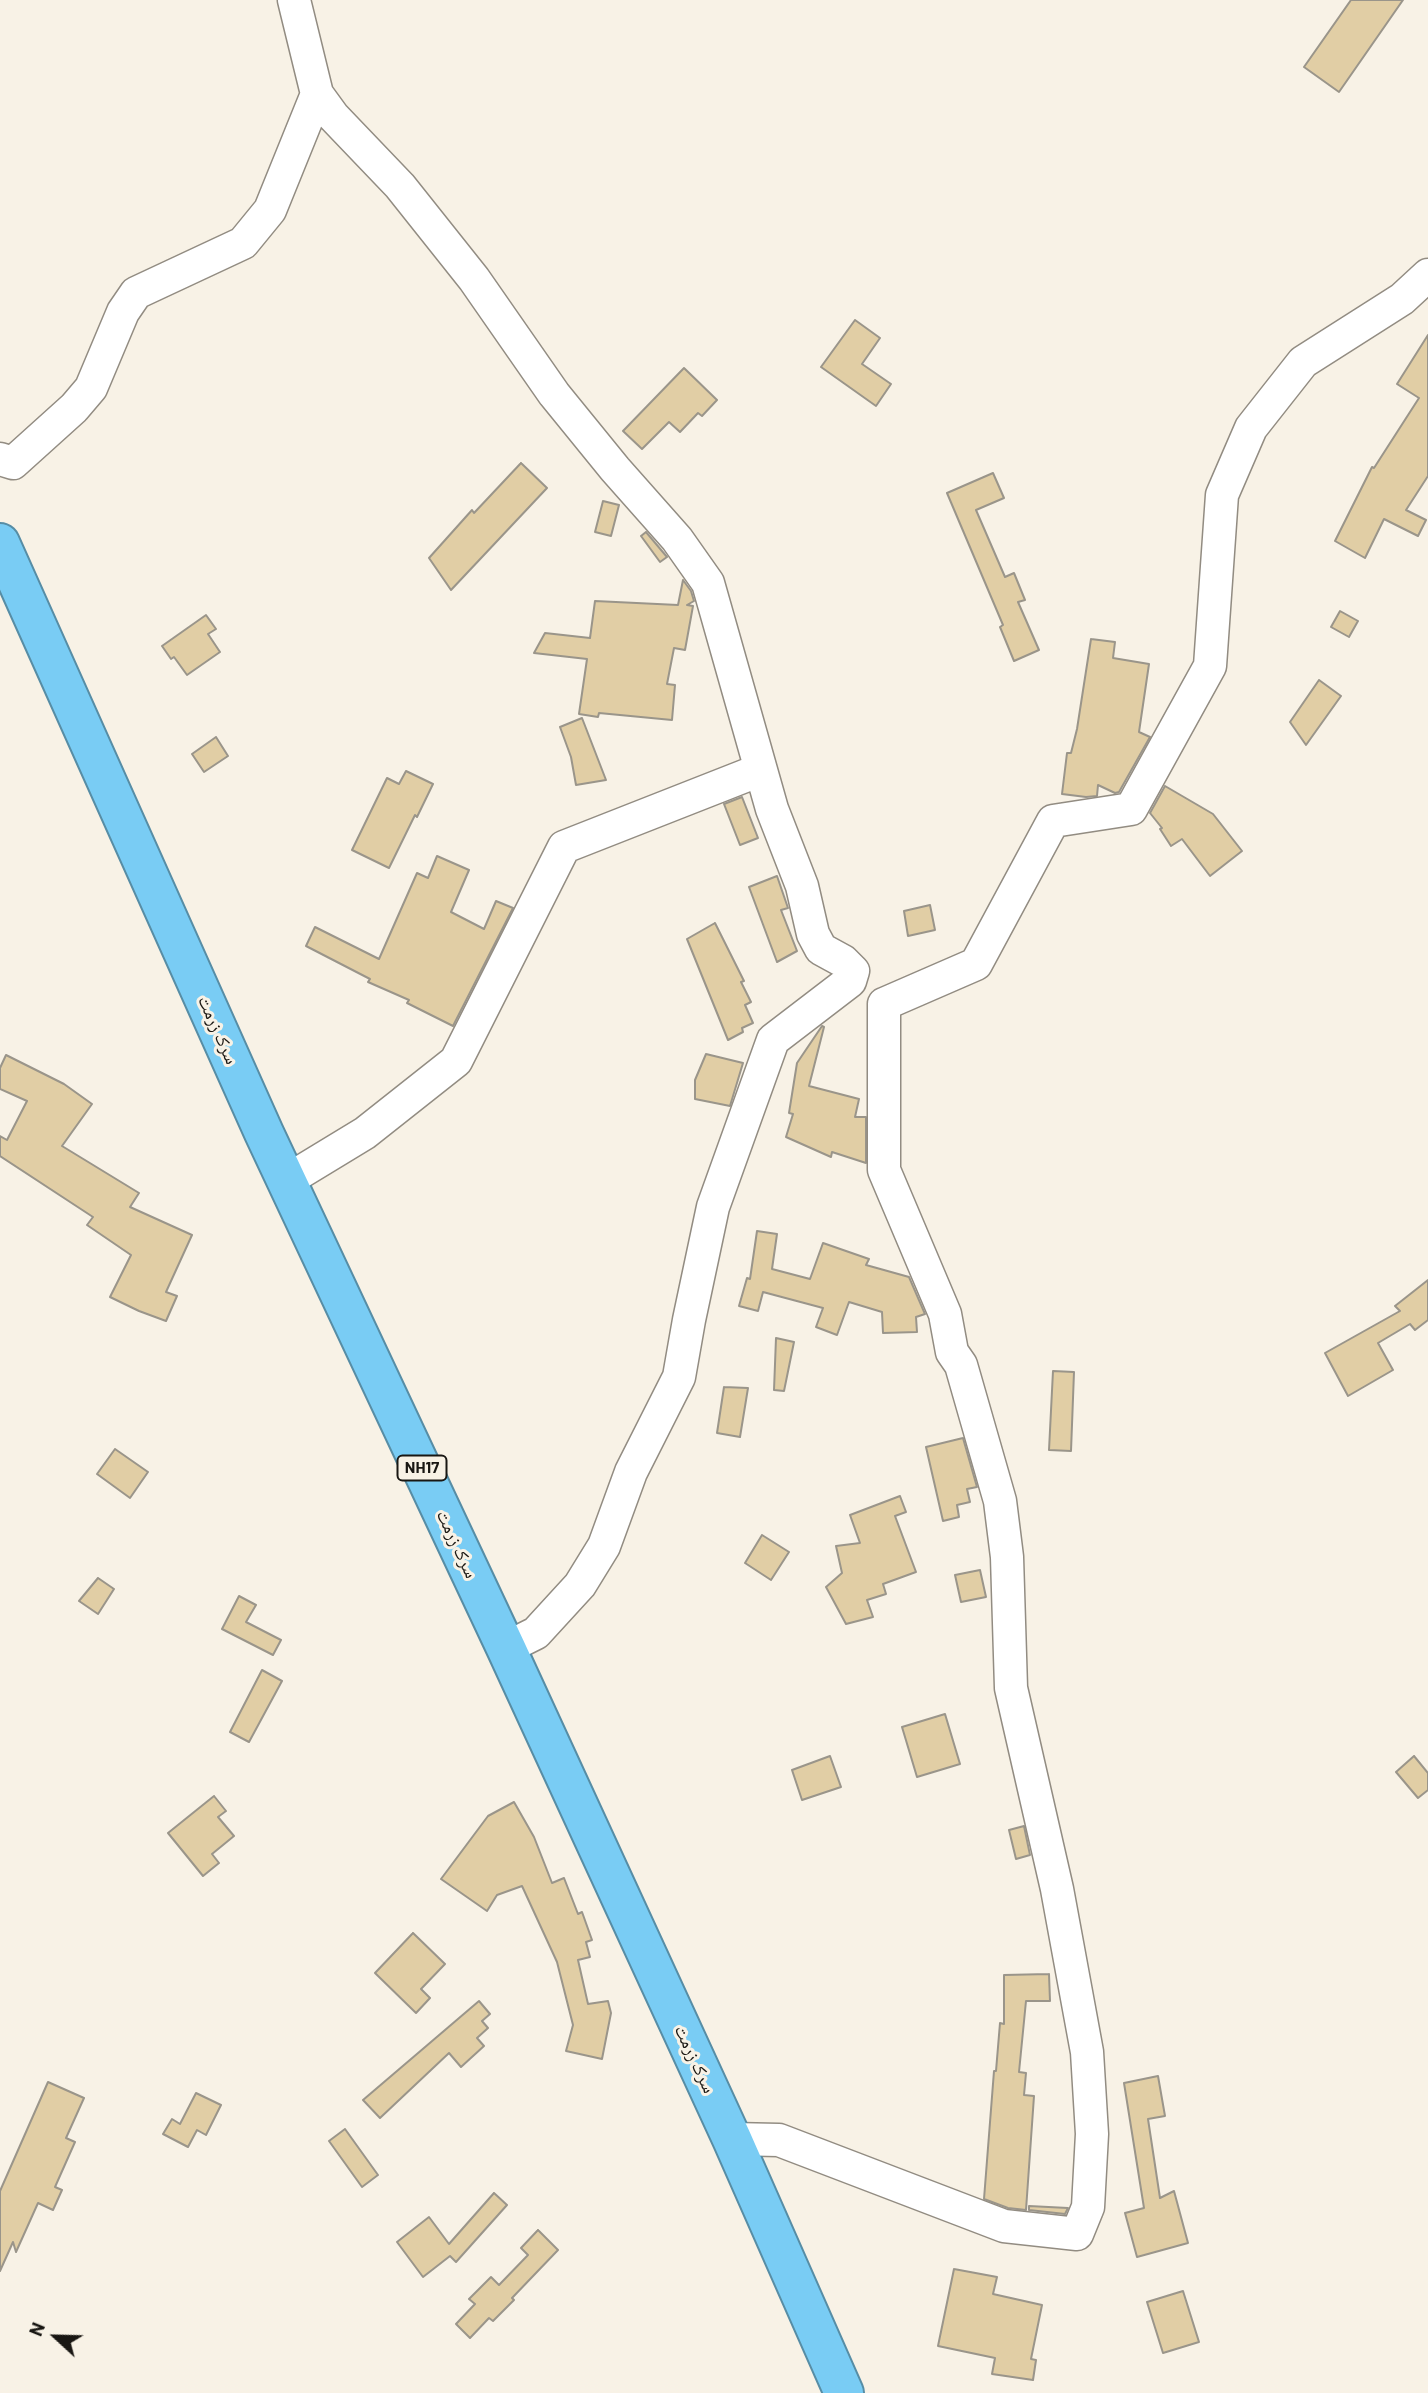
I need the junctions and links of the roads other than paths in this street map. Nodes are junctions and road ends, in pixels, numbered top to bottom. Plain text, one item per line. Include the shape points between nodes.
1 (294, 0) edge
2 (325, 105) junction
3 (1428, 275) edge
4 (0, 459) edge
5 (0, 543) edge
6 (760, 770) junction
7 (850, 981) junction
8 (884, 1004) junction
9 (286, 1181) junction
10 (506, 1648) junction
11 (732, 2139) junction
12 (844, 2393) edge

1 - 2 street
2 - 4 street via 270,210 243,243 136,293 123,312 91,388 13,463
2 - 6 street via 474,279 554,394 677,539 708,583
3 - 8 street via 1402,299 1303,362 1251,428 1222,495 1210,666 1131,809 1053,821 976,964
5 - 9 highway, سرک زرمت / NH17
6 - 7 street via 802,886 813,934 821,949 853,971
6 - 9 street via 564,847 456,1061 365,1133
7 - 8 street
7 - 10 street via 773,1040 713,1207 679,1377 631,1472 604,1546 580,1585 536,1633
8 - 11 street via 884,1170 945,1314 952,1352 961,1365 1000,1501 1007,1558 1011,1688 1057,1889 1087,2052 1093,2134 1088,2207 1077,2234 1004,2226 779,2140
9 - 10 highway, سرک زرمت / NH17
10 - 11 highway, سرک زرمت / NH17
11 - 12 highway, سرک زرمت / NH17

